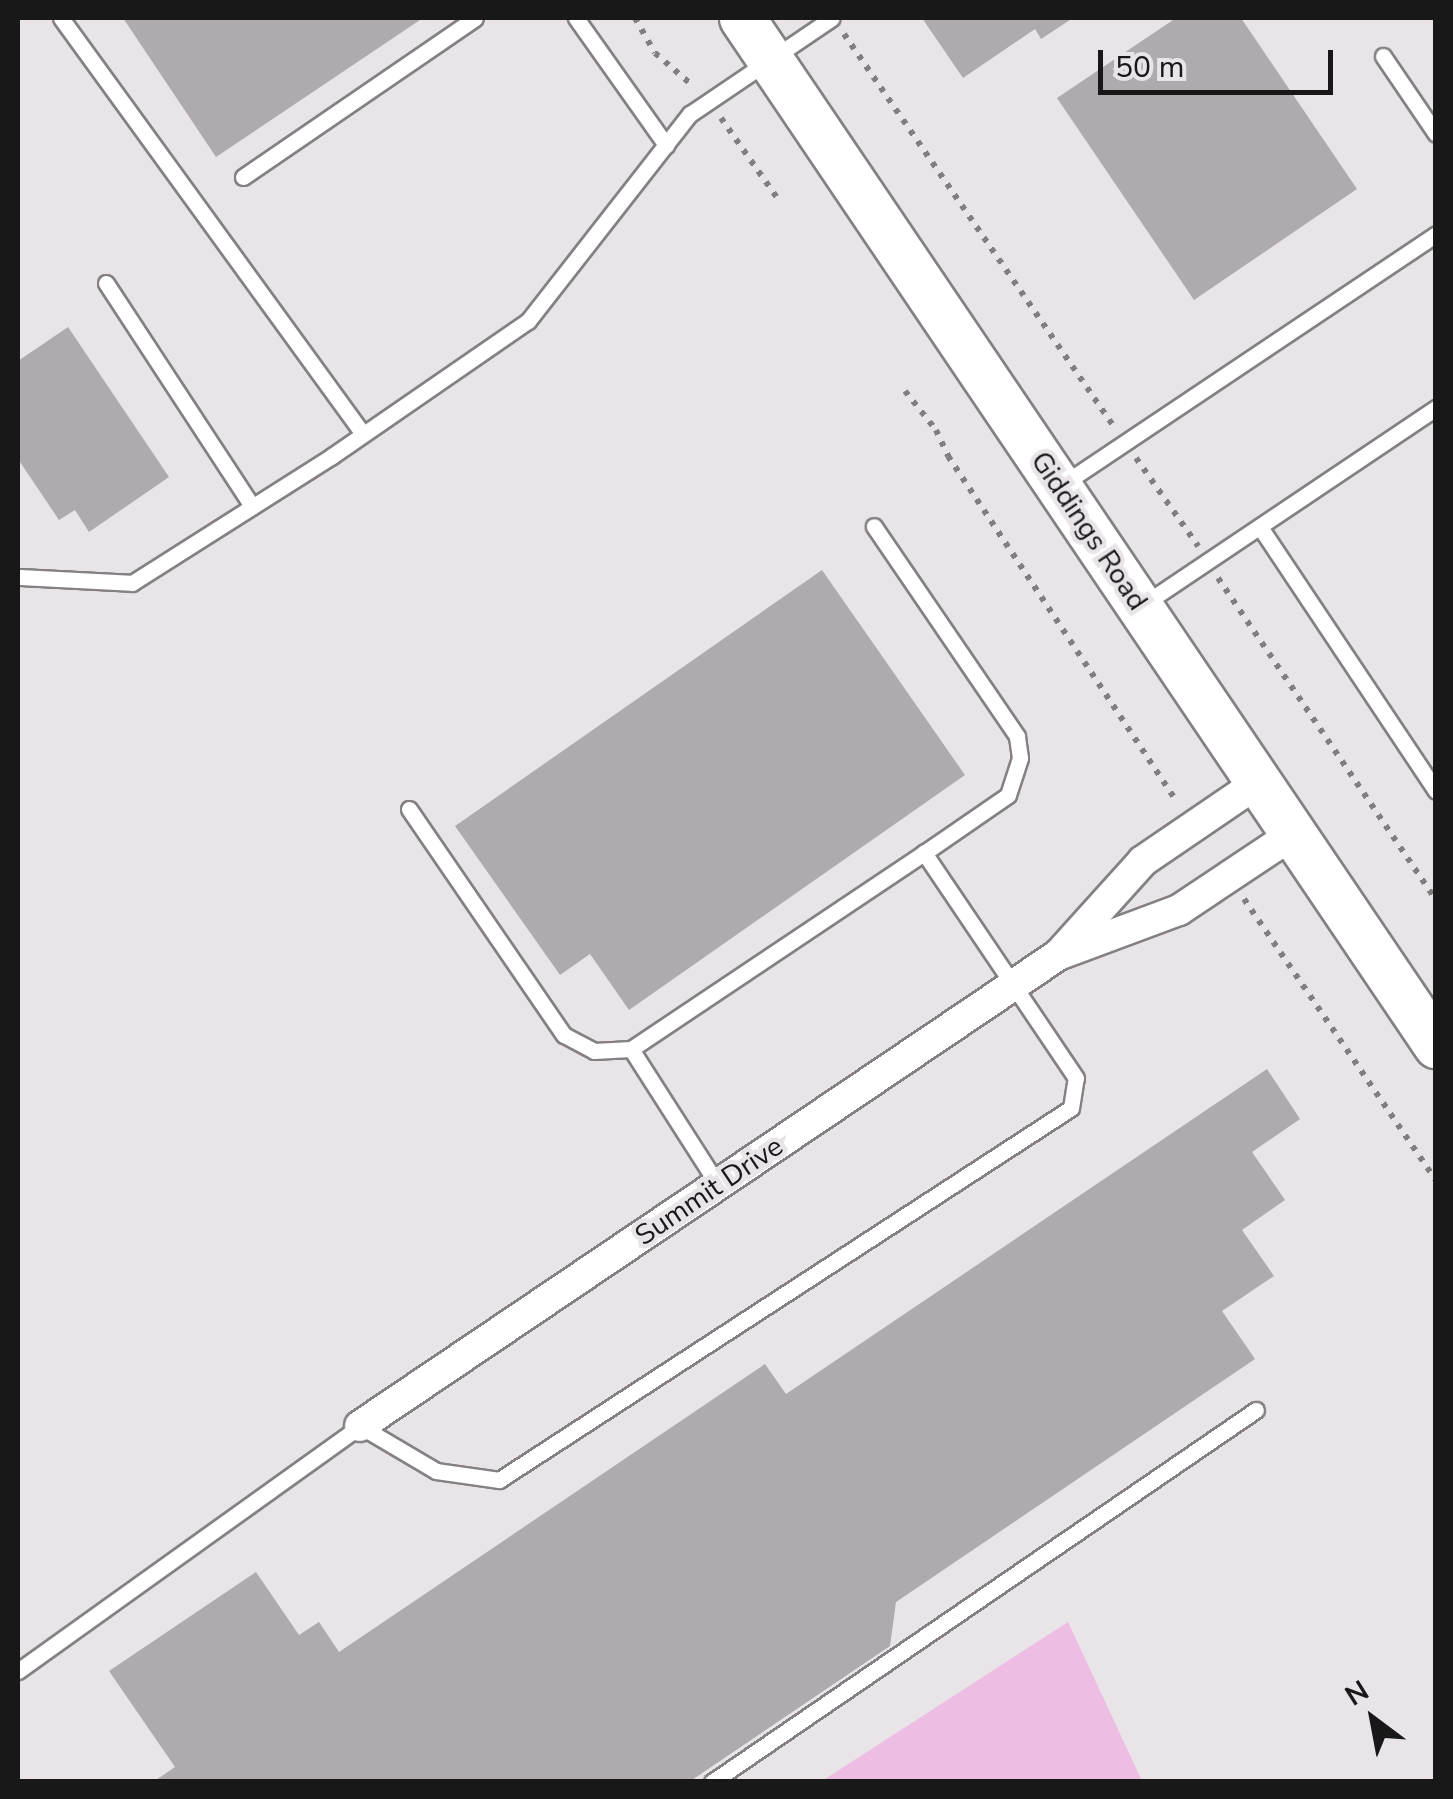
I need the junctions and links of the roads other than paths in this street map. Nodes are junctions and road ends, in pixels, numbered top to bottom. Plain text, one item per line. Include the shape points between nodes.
1 (61, 18) edge
2 (475, 18) edge
3 (576, 18) edge
4 (742, 18) edge
5 (832, 18) edge
6 (1383, 56) dead end
7 (771, 60) junction
8 (1436, 134) edge
9 (666, 145) junction
10 (243, 177) dead end
11 (1436, 234) edge
12 (106, 283) dead end
13 (1436, 408) edge
14 (363, 434) junction
15 (1060, 486) junction
16 (252, 506) junction
17 (874, 526) dead end
18 (1260, 527) junction
19 (18, 577) edge
20 (1140, 606) junction
21 (1259, 782) junction
22 (1436, 791) edge
23 (410, 808) dead end
24 (1293, 834) junction
25 (924, 853) junction
26 (1058, 955) junction
27 (1012, 987) junction
28 (1436, 1045) edge
29 (630, 1049) junction
30 (718, 1185) junction
31 (1256, 1410) dead end
32 (360, 1426) junction
33 (18, 1671) edge
34 (712, 1782) edge

1 - 14 lane
2 - 10 lane
3 - 9 lane
4 - 7 street, Giddings Road
5 - 7 lane
6 - 8 lane
7 - 9 lane via 690,114
7 - 15 street, Giddings Road
9 - 14 lane via 528,321
11 - 15 lane
12 - 16 lane
13 - 18 lane
14 - 16 lane
15 - 20 street, Giddings Road
16 - 19 lane via 132,583
17 - 25 lane via 1018,736 1020,758 1008,795
18 - 20 lane
18 - 22 lane
20 - 21 street, Giddings Road
21 - 24 street, Giddings Road
21 - 26 street, Summit Drive via 1143,861
23 - 29 lane via 564,1034 594,1051
24 - 26 street, Summit Drive via 1178,910
24 - 28 street, Giddings Road
25 - 27 lane
25 - 29 lane
26 - 27 street, Summit Drive
27 - 30 street, Summit Drive
27 - 32 lane via 1076,1078 1072,1108 500,1480 436,1471
29 - 30 lane
30 - 32 street, Summit Drive
31 - 34 lane
32 - 33 lane

